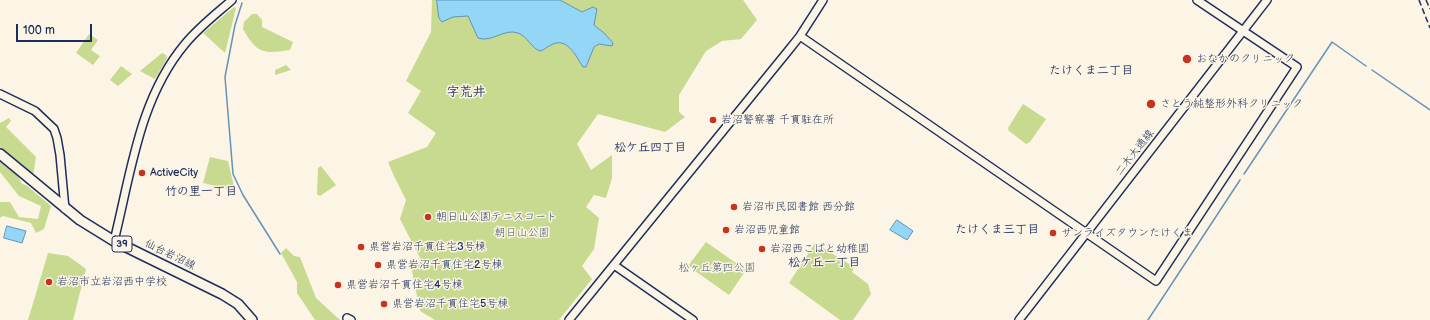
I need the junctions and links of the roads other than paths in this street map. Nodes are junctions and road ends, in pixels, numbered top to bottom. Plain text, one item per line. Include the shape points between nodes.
1 (232, 0) edge
2 (823, 0) edge
3 (1197, 0) edge
4 (1267, 0) edge
5 (1243, 32) junction
6 (800, 36) junction
7 (0, 94) edge
8 (0, 154) edge
9 (65, 209) junction
10 (1087, 233) junction
11 (114, 241) junction
12 (614, 265) junction
13 (252, 320) edge
14 (569, 320) edge
15 (693, 320) edge
16 (1019, 320) edge

1 - 11 street via 184,45 152,96 143,120
2 - 6 street
3 - 5 street
4 - 5 street, 二木大通線
5 - 10 street, 二木大通線
5 - 10 street via 1297,67 1156,281
6 - 10 street
6 - 12 street
7 - 9 street via 34,111 54,129 60,155
8 - 9 main road, 仙台岩沼線 / 39
9 - 11 main road, 仙台岩沼線 / 39
10 - 16 street, 二木大通線
11 - 13 main road, 仙台岩沼線 / 39 via 222,294 238,304
12 - 14 street
12 - 15 street

